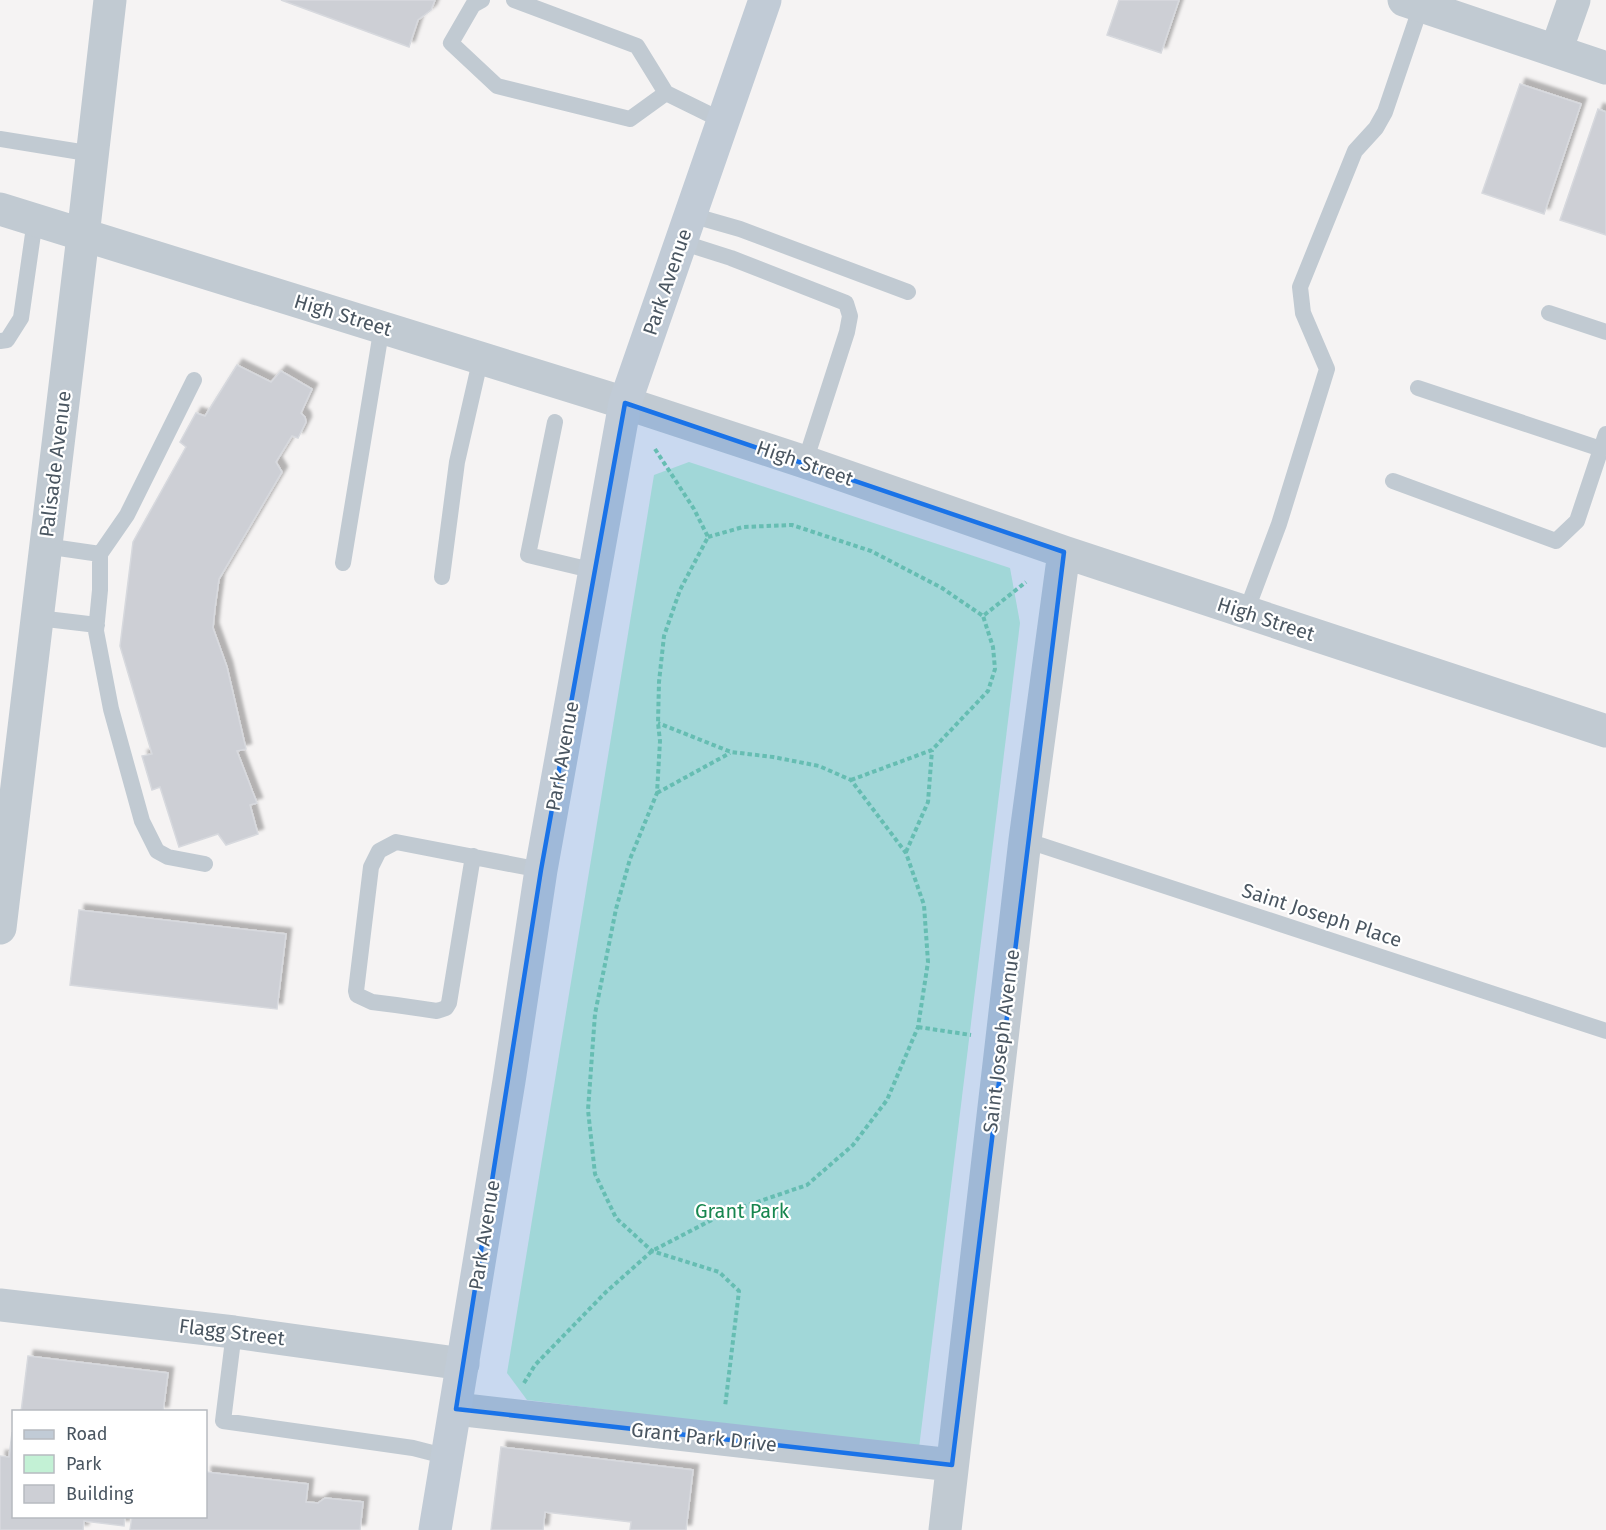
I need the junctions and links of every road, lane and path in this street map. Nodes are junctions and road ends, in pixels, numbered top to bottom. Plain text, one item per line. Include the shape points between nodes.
1 (110, 0) edge
2 (482, 0) edge
3 (514, 0) edge
4 (765, 0) edge
5 (1574, 0) edge
6 (1413, 3) edge
7 (1556, 51) junction
8 (1606, 68) edge
9 (666, 93) junction
10 (723, 121) junction
11 (0, 139) edge
12 (93, 154) junction
13 (0, 209) edge
14 (35, 220) junction
15 (686, 229) junction
16 (83, 236) junction
17 (908, 292) dead end
18 (1550, 313) dead end
19 (382, 327) junction
20 (1606, 332) edge
21 (0, 341) edge
22 (482, 357) junction
23 (194, 380) dead end
24 (1418, 388) dead end
25 (626, 403) junction
26 (555, 422) dead end
27 (1603, 442) edge
28 (805, 462) junction
29 (1393, 482) dead end
30 (708, 537) junction
31 (45, 546) junction
32 (1064, 552) junction
33 (100, 554) junction
34 (343, 563) dead end
35 (595, 570) junction
36 (442, 577) dead end
37 (1246, 612) junction
38 (982, 616) junction
39 (38, 618) junction
40 (97, 625) junction
41 (658, 723) junction
42 (1606, 731) edge
43 (932, 750) junction
44 (731, 752) junction
45 (851, 780) junction
46 (9, 786) edge
47 (657, 793) junction
48 (1025, 840) junction
49 (906, 853) junction
50 (473, 856) junction
51 (205, 864) dead end
52 (541, 870) junction
53 (0, 928) edge
54 (918, 1028) junction
55 (1606, 1031) edge
56 (1002, 1040) junction
57 (652, 1251) junction
58 (0, 1305) edge
59 (234, 1332) junction
60 (463, 1364) junction
61 (456, 1409) junction
62 (507, 1415) junction
63 (721, 1439) junction
64 (448, 1457) junction
65 (952, 1465) junction
66 (435, 1530) edge
67 (945, 1530) edge

1 - 12 street, Palisade Avenue
2 - 9 lane via 473,5 451,43 496,86 630,119
3 - 9 lane via 637,46
4 - 10 street, Park Avenue
5 - 7 street
6 - 7 street
6 - 37 lane via 1385,112 1355,151 1300,287 1303,313 1327,369 1279,524
7 - 8 street
9 - 10 lane
10 - 15 street, Park Avenue
11 - 12 lane
12 - 16 street, Palisade Avenue
13 - 14 street, High Street
14 - 16 street, High Street
14 - 21 lane via 21,318 7,340
15 - 17 lane via 740,229
15 - 25 street, Park Avenue
15 - 28 lane via 731,258 846,303 850,316 847,332
16 - 19 street, High Street
16 - 31 street, Palisade Avenue
18 - 20 lane
19 - 22 street, High Street
19 - 34 lane
22 - 25 street, High Street
22 - 36 lane via 457,462
23 - 33 lane via 127,515
24 - 27 lane
25 - 28 street, High Street
25 - 30 path
25 - 35 street, Park Avenue
26 - 35 lane via 528,555
27 - 29 lane via 1577,521 1556,541
28 - 32 street, High Street
30 - 38 path via 743,527 792,525 872,551 942,588
30 - 41 path via 680,590 664,636
31 - 33 lane
31 - 39 street, Palisade Avenue
32 - 37 street, High Street
32 - 38 path
32 - 48 street, Saint Joseph Avenue
33 - 40 lane
35 - 52 street, Park Avenue
37 - 42 street, High Street
38 - 43 path via 993,647 995,669 988,691
39 - 40 lane
39 - 46 street, Palisade Avenue
40 - 51 lane via 111,709 142,821 157,851
41 - 44 path
41 - 47 path
43 - 45 path
43 - 49 path via 928,802
44 - 45 path via 819,766
44 - 47 path
45 - 49 path
46 - 53 street, Palisade Avenue
47 - 57 path via 630,859 616,909 595,1014 588,1110 595,1174 616,1218
48 - 55 lane, Saint Joseph Place
48 - 56 street, Saint Joseph Avenue
49 - 54 path via 924,905 928,962
50 - 50 lane via 396,842 379,851 371,867 357,995 372,1002 437,1011 446,1008
50 - 52 lane
52 - 60 street, Park Avenue
54 - 56 path
54 - 57 path via 887,1100 853,1145 807,1185 725,1213
56 - 65 street, Saint Joseph Avenue
57 - 62 path via 535,1365
57 - 63 path via 719,1272 739,1291
58 - 59 street, Flagg Street
59 - 60 street, Flagg Street
59 - 64 lane via 223,1421 413,1448
60 - 61 street, Park Avenue
61 - 62 street, Grant Park Drive
61 - 64 street, Park Avenue
62 - 63 street, Grant Park Drive
63 - 65 street, Grant Park Drive
64 - 66 street, Park Avenue
65 - 67 street, Saint Joseph Avenue

